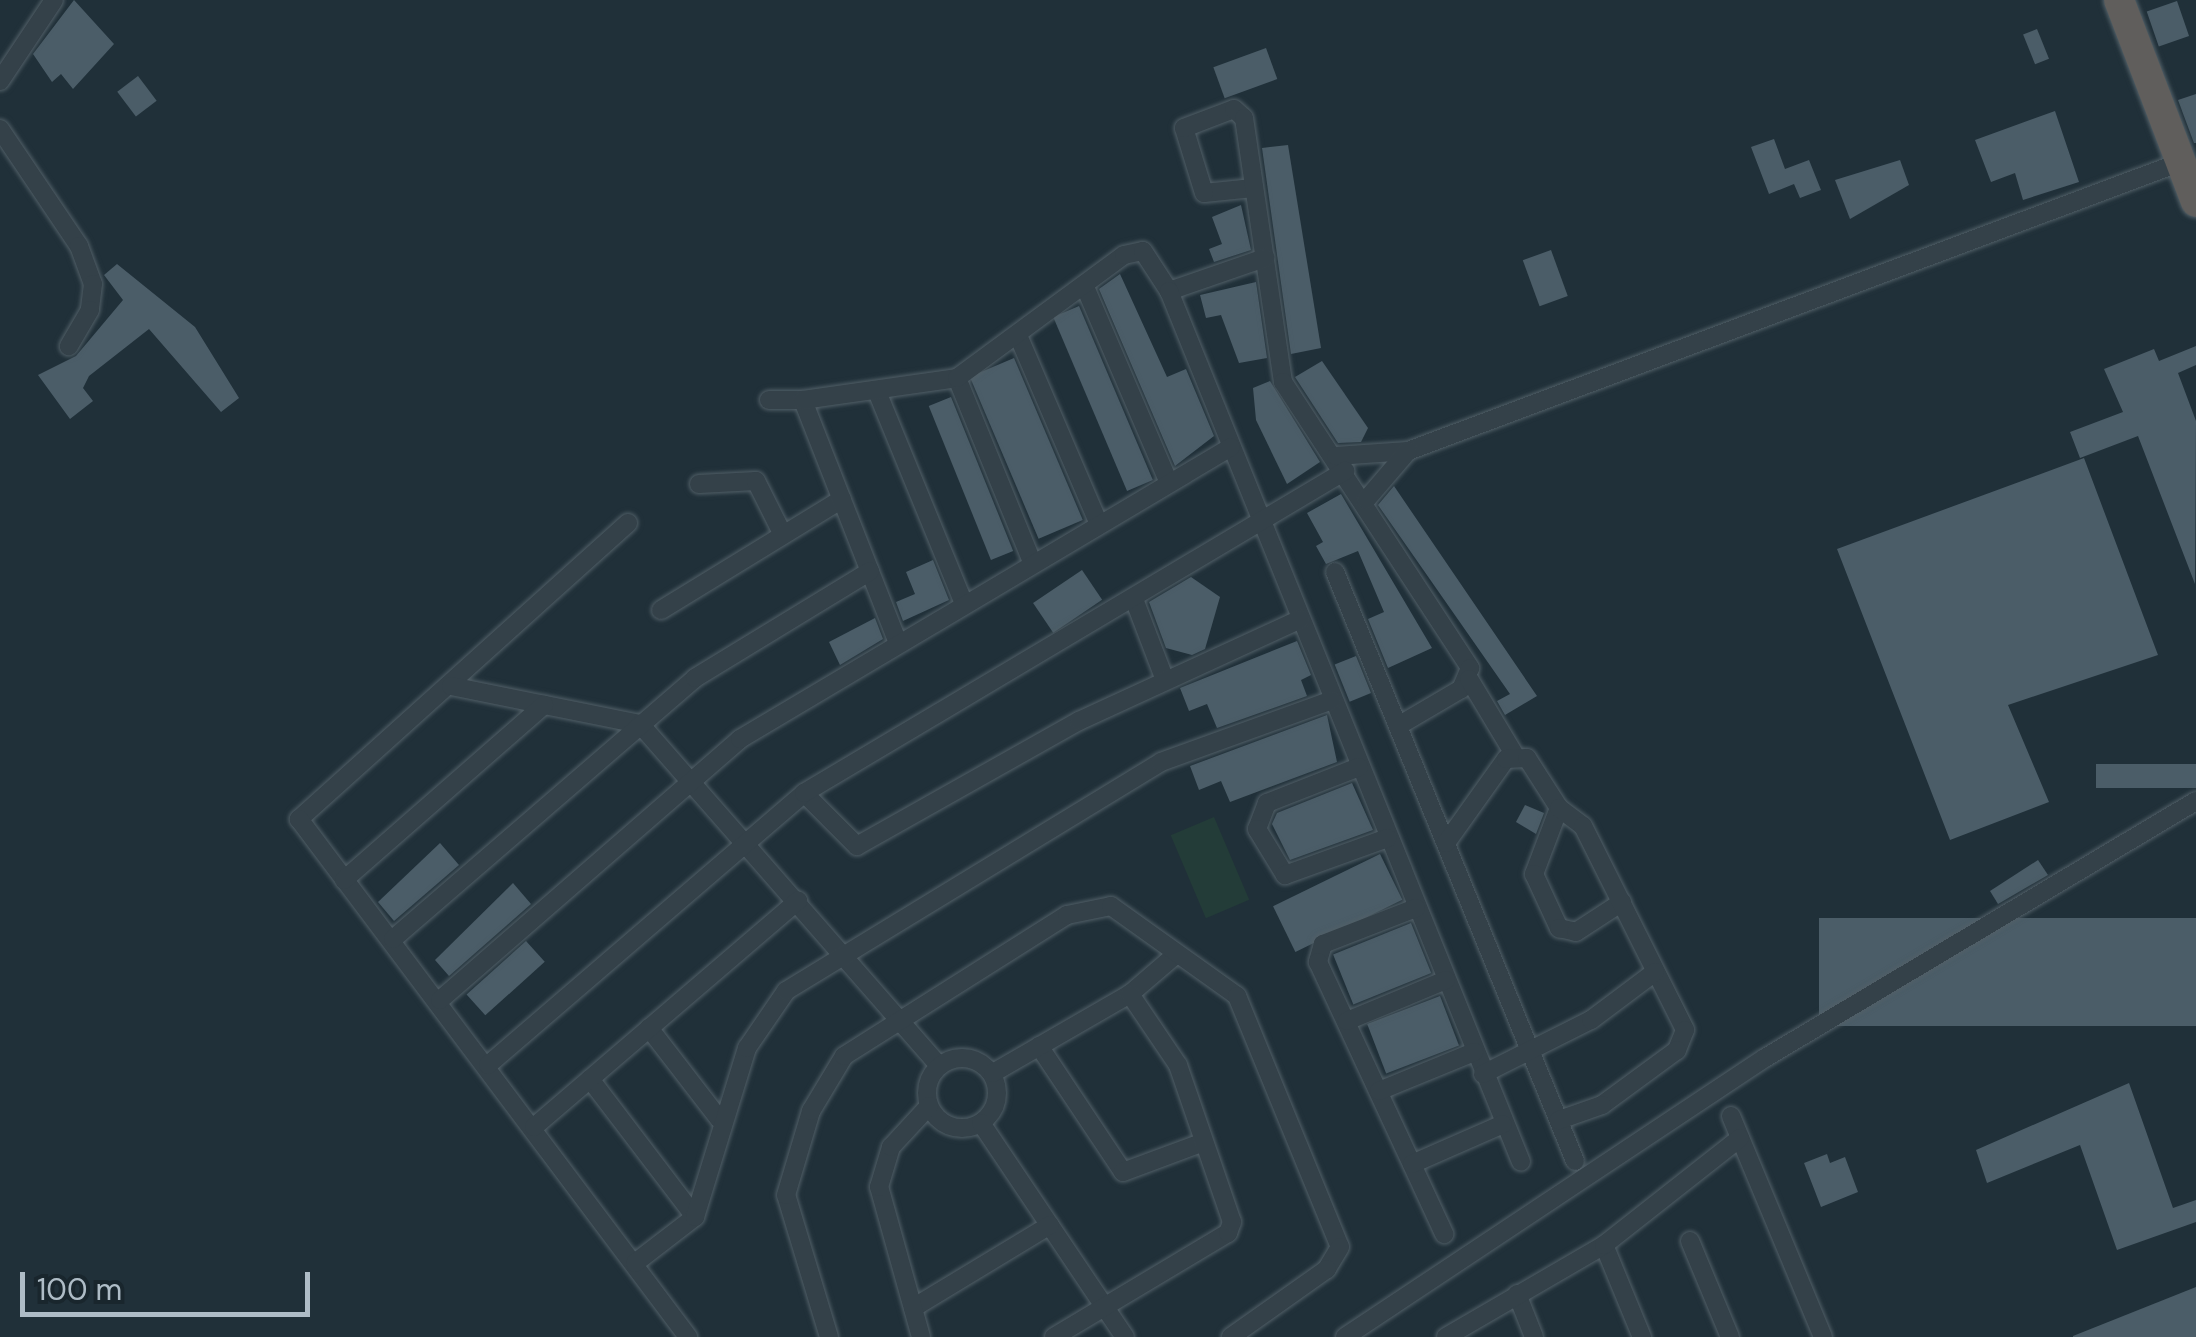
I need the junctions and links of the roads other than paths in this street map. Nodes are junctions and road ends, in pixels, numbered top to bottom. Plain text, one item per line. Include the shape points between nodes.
1 (54, 0) edge
2 (2119, 0) edge
3 (0, 81) edge
4 (0, 129) edge
5 (2181, 162) junction
6 (1253, 188) junction
7 (2196, 202) edge
8 (1265, 258) junction
9 (1085, 287) junction
10 (1169, 291) junction
11 (1020, 340) junction
12 (69, 346) dead end
13 (957, 378) junction
14 (878, 394) junction
15 (769, 400) dead end
16 (803, 400) junction
17 (1231, 446) junction
18 (1408, 451) junction
19 (1341, 464) junction
20 (1169, 483) junction
21 (699, 484) dead end
22 (842, 499) junction
23 (1366, 500) junction
24 (1261, 522) junction
25 (628, 523) dead end
26 (1099, 524) junction
27 (783, 535) junction
28 (1033, 564) junction
29 (870, 571) junction
30 (1335, 572) dead end
31 (1134, 599) junction
32 (964, 604) junction
33 (660, 610) dead end
34 (1301, 619) junction
35 (898, 644) junction
36 (1164, 680) junction
37 (1469, 680) junction
38 (451, 686) junction
39 (1332, 700) junction
40 (544, 705) junction
41 (640, 724) junction
42 (1398, 726) junction
43 (1514, 754) junction
44 (1359, 766) junction
45 (693, 780) junction
46 (804, 793) junction
47 (2196, 801) edge
48 (1559, 808) junction
49 (745, 838) junction
50 (1388, 838) junction
51 (1446, 843) junction
52 (344, 880) junction
53 (798, 901) junction
54 (1622, 902) junction
55 (1416, 908) junction
56 (393, 938) junction
57 (840, 952) junction
58 (1173, 957) junction
59 (1655, 972) junction
60 (1446, 980) junction
61 (1130, 994) junction
62 (440, 1000) junction
63 (898, 1019) junction
64 (1347, 1021) junction
65 (649, 1028) junction
66 (1039, 1046) junction
67 (1474, 1052) junction
68 (1532, 1054) junction
69 (488, 1065) junction
70 (939, 1065) junction
71 (992, 1073) junction
72 (1484, 1074) junction
73 (590, 1079) junction
74 (1379, 1091) junction
75 (929, 1106) junction
76 (1731, 1116) dead end
77 (719, 1119) junction
78 (1559, 1120) junction
79 (982, 1123) junction
80 (1504, 1124) junction
81 (534, 1127) junction
82 (1740, 1138) junction
83 (1201, 1143) junction
84 (1575, 1161) dead end
85 (1521, 1162) dead end
86 (1412, 1164) junction
87 (695, 1216) junction
88 (1050, 1225) junction
89 (1444, 1234) dead end
90 (1690, 1240) dead end
91 (1604, 1245) junction
92 (635, 1263) junction
93 (1517, 1294) junction
94 (913, 1308) junction
95 (1107, 1310) junction
96 (688, 1337) edge
97 (829, 1337) edge
98 (922, 1337) edge
99 (1054, 1337) edge
100 (1125, 1337) edge
101 (1231, 1337) edge
102 (1345, 1337) edge
103 (1446, 1337) edge
104 (1534, 1337) edge
105 (1642, 1337) edge
106 (1730, 1337) edge
107 (1823, 1337) edge

1 - 3 street
2 - 5 highway
4 - 12 street via 80,246 93,284
5 - 7 highway
5 - 18 street
6 - 6 street via 1241,112 1184,128 1204,193
6 - 8 street
8 - 10 street
8 - 19 street via 1283,382
9 - 10 street via 1143,251
9 - 11 street
9 - 20 street
10 - 17 street
11 - 13 street
11 - 26 street
13 - 14 street
13 - 28 street
14 - 16 street
14 - 32 street
15 - 16 street
16 - 22 street
17 - 20 street
17 - 24 street
18 - 19 street
18 - 23 street
19 - 23 street
19 - 24 street
20 - 26 street
21 - 27 street via 756,480
22 - 27 street
22 - 29 street
23 - 37 street
24 - 31 street
24 - 34 street
25 - 38 street
26 - 28 street
27 - 33 street
28 - 32 street
29 - 35 street
29 - 41 street via 738,648
30 - 42 street
31 - 36 street
31 - 46 street
32 - 35 street
34 - 36 street
34 - 39 street
35 - 45 street via 756,728
36 - 46 street via 858,846
37 - 42 street
37 - 43 street
38 - 40 street
38 - 52 street via 299,818
39 - 44 street
39 - 57 street via 1161,762
40 - 41 street
40 - 52 street
41 - 45 street
41 - 56 street
42 - 51 street
43 - 48 street via 1527,758
43 - 51 street
44 - 50 street
44 - 50 street via 1267,803 1257,829 1285,875
45 - 49 street
45 - 62 street
46 - 49 street
47 - 102 street via 1765,1058
48 - 54 street via 1583,826
48 - 54 street via 1534,874 1560,928 1576,932
49 - 53 street
49 - 69 street
50 - 55 street
51 - 68 street
52 - 56 street
53 - 57 street
53 - 65 street
54 - 59 street
55 - 60 street
55 - 64 street via 1318,952
56 - 62 street
57 - 63 street
57 - 77 street via 786,991 747,1048
58 - 61 street
58 - 63 street via 1146,923 1089,906
58 - 101 street via 1237,996 1340,1247 1327,1269
59 - 68 street
59 - 78 street via 1684,1042 1602,1105
60 - 64 street
60 - 67 street
61 - 66 street
61 - 83 street via 1178,1065
62 - 69 street
63 - 70 street
63 - 97 street via 844,1056 811,1111 786,1195
64 - 74 street
65 - 73 street
65 - 77 street
66 - 71 street
66 - 83 street via 1124,1172 1135,1176
67 - 72 street
67 - 74 street
68 - 72 street
68 - 78 street
69 - 81 street
70 - 71 street via 967,1058
70 - 75 street
71 - 79 street via 998,1091
72 - 80 street
73 - 81 street
73 - 87 street
74 - 86 street
75 - 79 street via 951,1127
75 - 94 street via 891,1147 879,1187
76 - 82 street
77 - 87 street
78 - 84 street
79 - 88 street
80 - 85 street
80 - 86 street
81 - 92 street
82 - 91 street
82 - 107 street
83 - 95 street via 1228,1233
86 - 89 street
87 - 92 street
88 - 94 street
88 - 95 street
90 - 106 street
91 - 93 street
91 - 105 street
92 - 96 street
93 - 103 street
93 - 104 street
94 - 98 street
95 - 99 street
95 - 100 street

